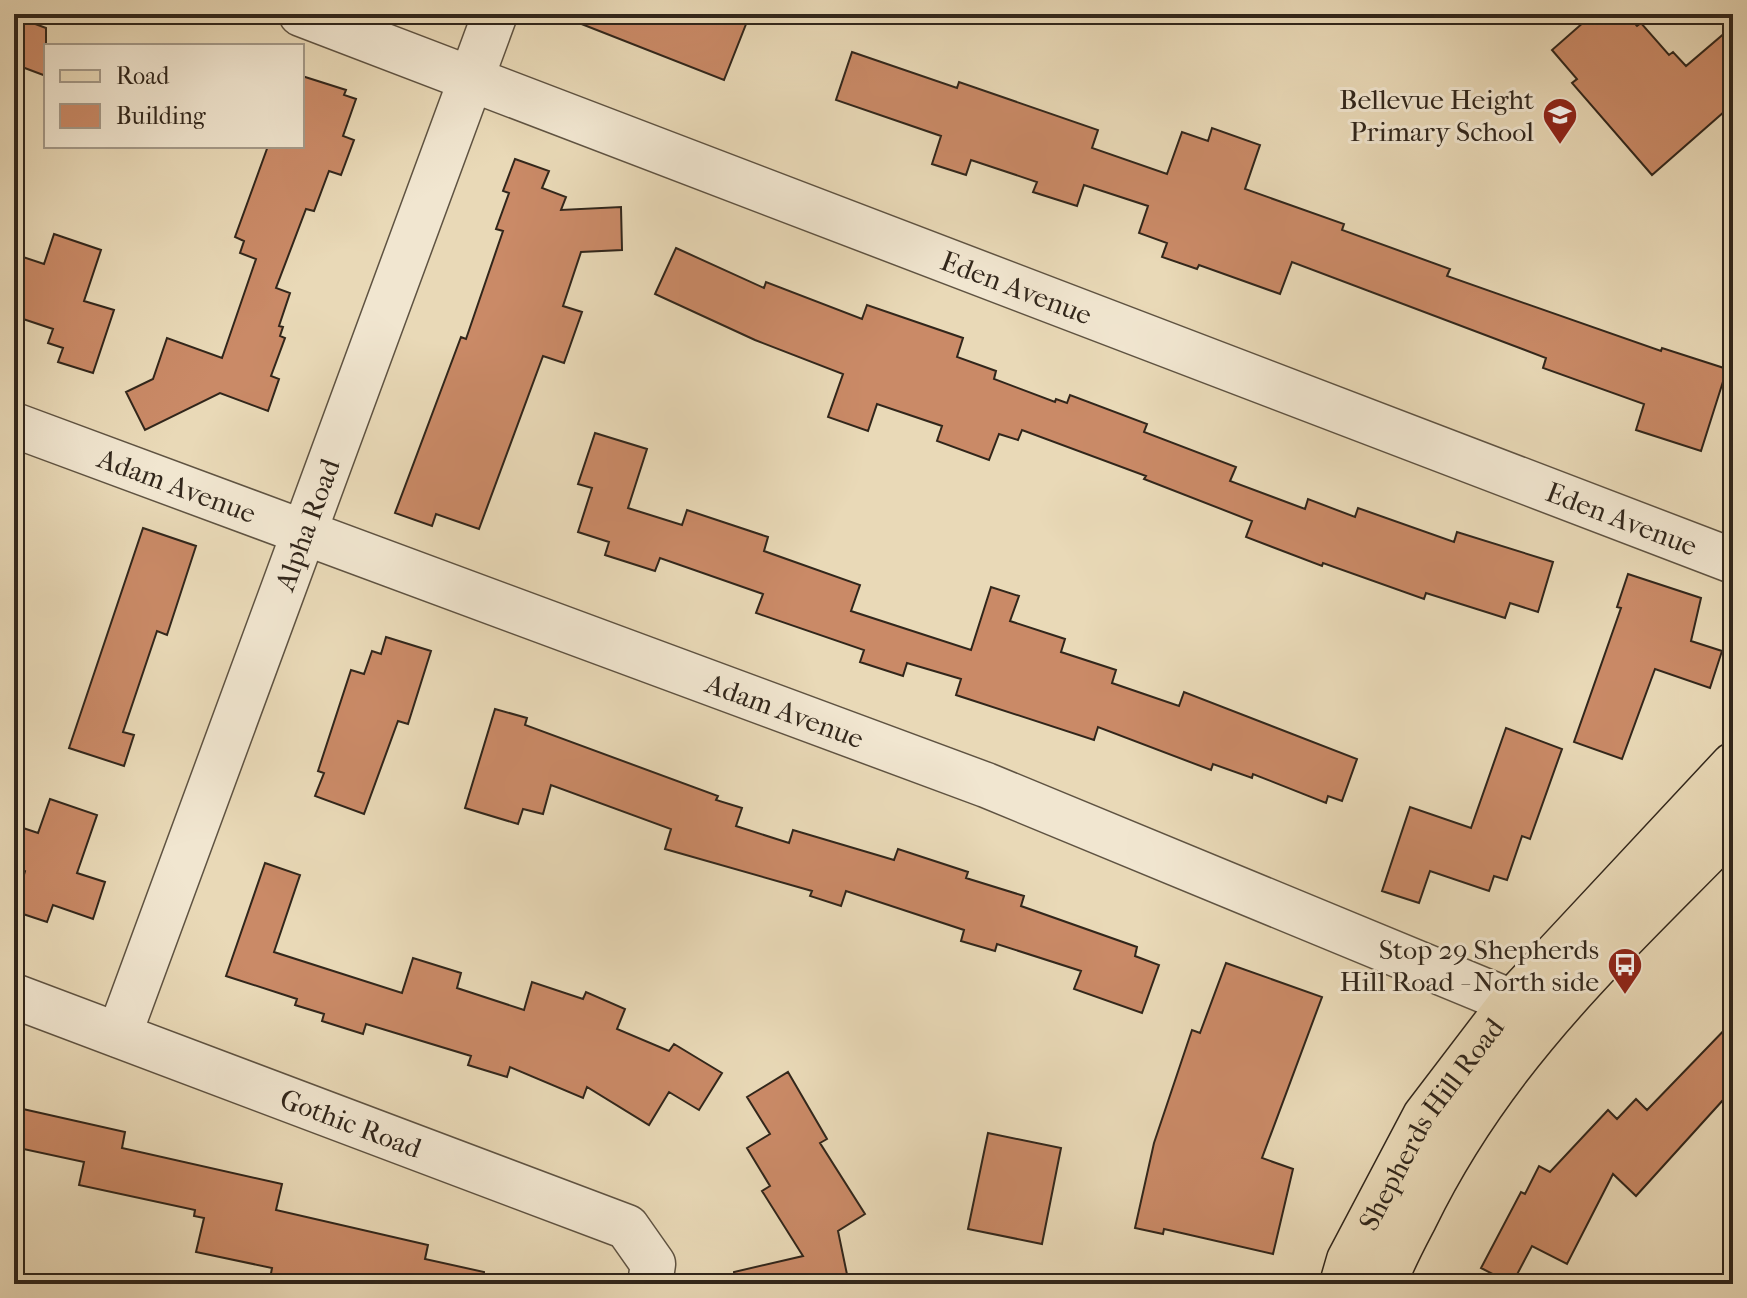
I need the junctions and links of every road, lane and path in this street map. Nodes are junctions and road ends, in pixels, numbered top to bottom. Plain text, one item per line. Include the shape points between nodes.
1 (301, 14) edge
2 (495, 14) edge
3 (471, 78) junction
4 (14, 425) edge
5 (304, 533) junction
6 (1733, 561) edge
7 (1733, 765) edge
8 (1733, 826) edge
9 (14, 996) edge
10 (1527, 1013) junction
11 (119, 1035) junction
12 (650, 1284) edge
13 (1342, 1284) edge
14 (1384, 1284) edge

1 - 3 street, Eden Avenue
2 - 3 street, Alpha Road
3 - 5 street, Alpha Road
3 - 6 street, Eden Avenue
4 - 5 street, Adam Avenue
5 - 10 street, Adam Avenue via 986,785
5 - 11 street, Alpha Road
7 - 10 main road, Shepherds Hill Road
8 - 10 main road, Shepherds Hill Road via 1637,919
9 - 11 street, Gothic Road
10 - 13 main road, Shepherds Hill Road via 1425,1116 1349,1260
10 - 14 main road, Shepherds Hill Road
11 - 12 street, Gothic Road via 627,1227 653,1264

